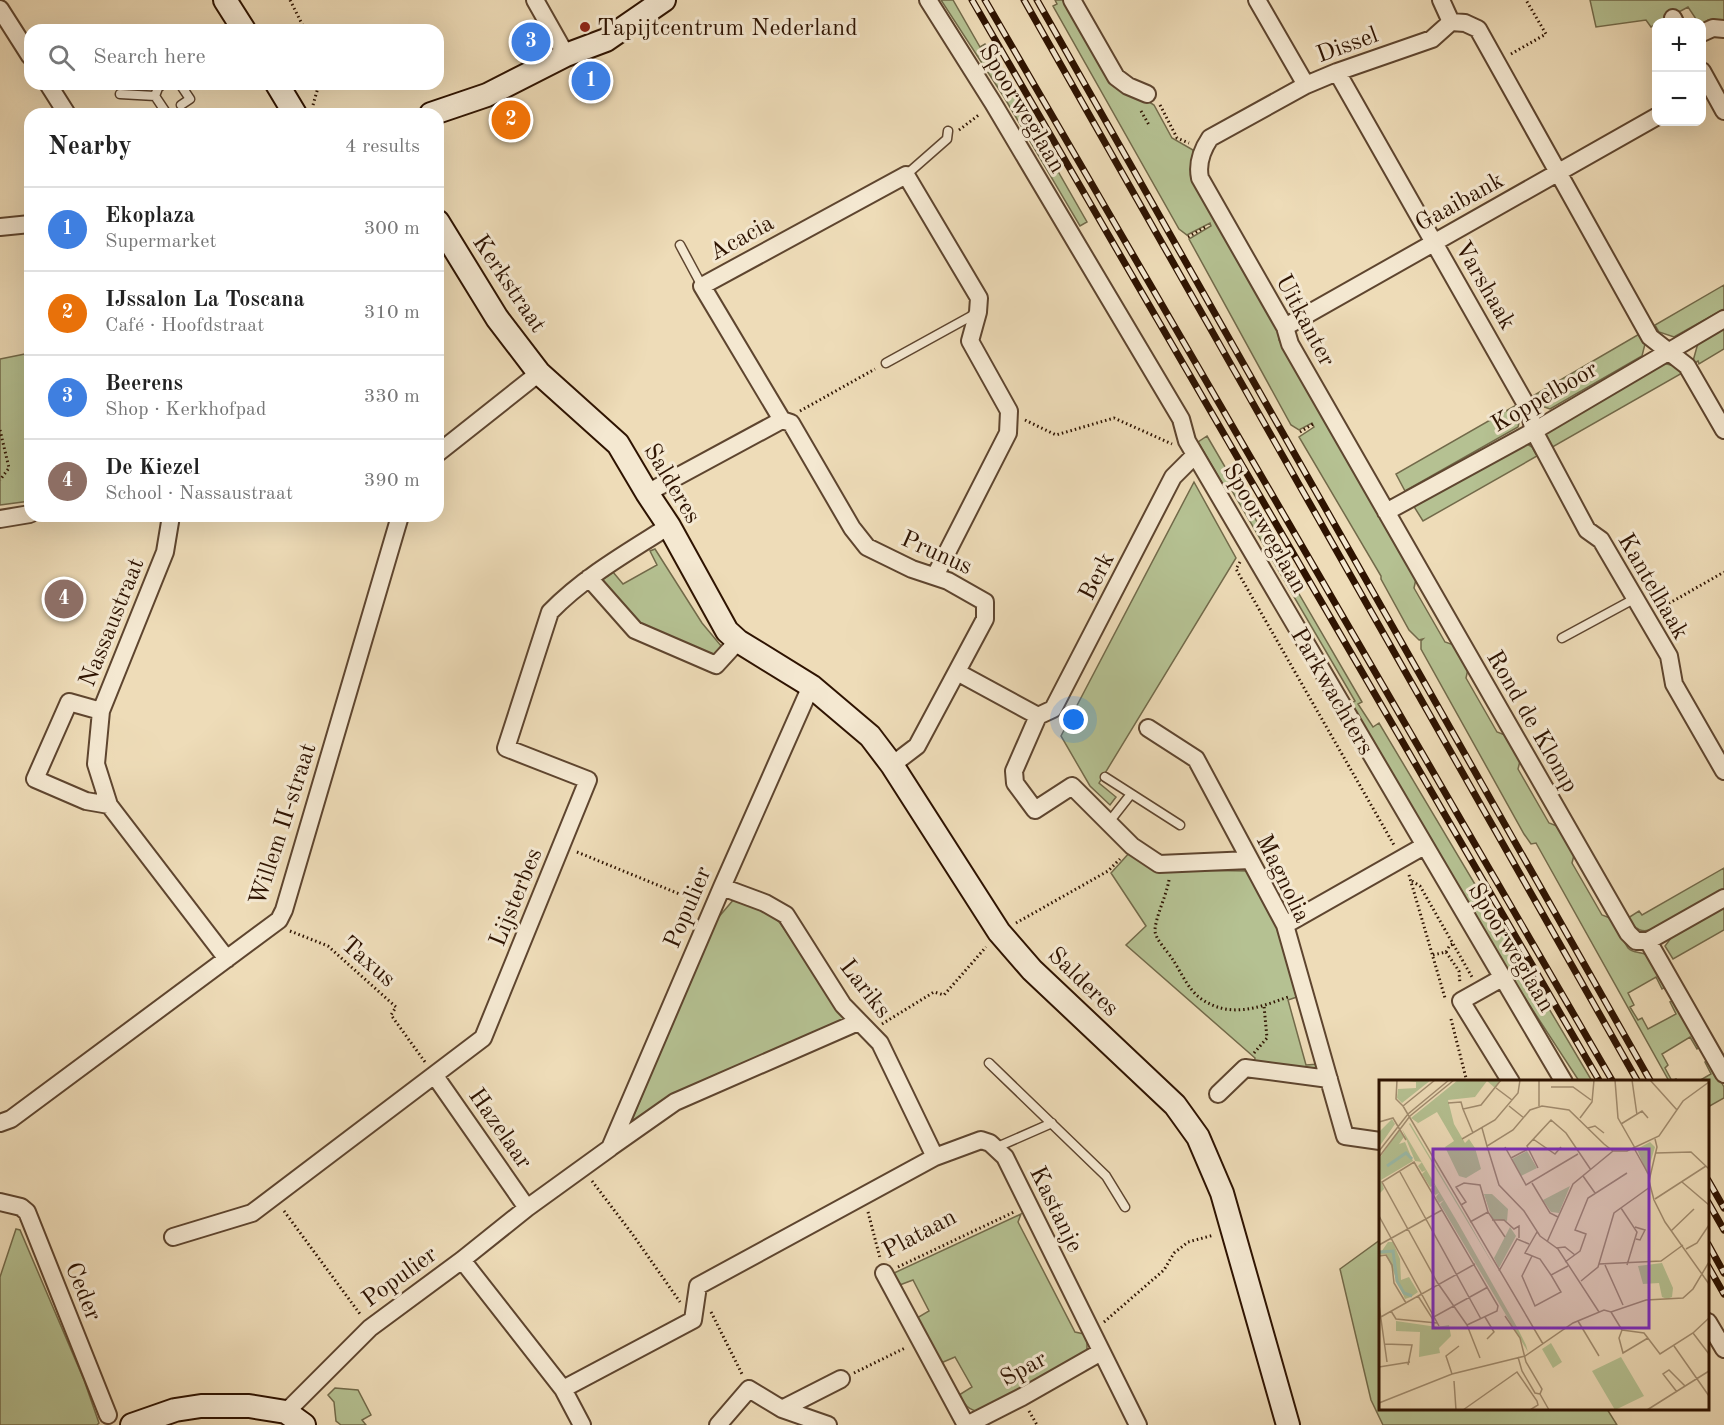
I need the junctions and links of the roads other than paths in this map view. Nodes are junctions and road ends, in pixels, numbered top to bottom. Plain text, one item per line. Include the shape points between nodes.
1 (225, 0) edge
2 (535, 0) edge
3 (664, 0) edge
4 (928, 0) edge
5 (1072, 0) edge
6 (1257, 0) edge
7 (1441, 0) edge
8 (0, 9) edge
9 (1451, 22) junction
10 (240, 24) edge
11 (1724, 29) edge
12 (1706, 31) edge
13 (24, 47) edge
14 (567, 55) junction
15 (1337, 72) junction
16 (1702, 72) edge
17 (1306, 85) junction
18 (1712, 86) edge
19 (52, 90) edge
20 (157, 90) edge
21 (184, 90) edge
22 (283, 90) edge
23 (120, 94) dead end
24 (1147, 94) road end
25 (155, 96) junction
26 (181, 105) dead end
27 (63, 108) edge
28 (163, 108) edge
29 (301, 108) edge
30 (444, 110) edge
31 (1724, 111) edge
32 (1652, 119) edge
33 (947, 135) road end
34 (1203, 147) joint
35 (1559, 173) junction
36 (906, 174) junction
37 (24, 225) edge
38 (0, 227) edge
39 (444, 232) edge
40 (1433, 242) junction
41 (680, 245) dead end
42 (702, 286) junction
43 (978, 312) junction
44 (1724, 319) edge
45 (1285, 327) junction
46 (1668, 350) junction
47 (886, 363) road end
48 (538, 373) junction
49 (782, 420) junction
50 (1724, 430) edge
51 (1534, 431) junction
52 (444, 448) edge
53 (1195, 455) junction
54 (647, 493) junction
55 (1386, 512) junction
56 (24, 515) edge
57 (0, 519) edge
58 (170, 522) edge
59 (398, 522) edge
60 (669, 526) junction
61 (935, 576) junction
62 (589, 578) junction
63 (1634, 599) junction
64 (1562, 639) dead end
65 (738, 641) junction
66 (957, 672) junction
67 (812, 686) junction
68 (101, 711) junction
69 (1038, 716) junction
70 (1148, 728) dead end
71 (892, 765) junction
72 (1724, 771) edge
73 (1105, 777) dead end
74 (1131, 794) junction
75 (108, 805) junction
76 (1109, 822) junction
77 (1180, 825) dead end
78 (1424, 846) junction
79 (1250, 860) junction
80 (722, 887) junction
81 (1724, 898) edge
82 (1285, 926) junction
83 (1648, 941) junction
84 (227, 959) junction
85 (1502, 978) junction
86 (863, 1027) junction
87 (989, 1063) dead end
88 (1724, 1074) edge
89 (435, 1076) junction
90 (1329, 1079) junction
91 (1510, 1080) edge
92 (1563, 1080) edge
93 (1218, 1094) dead end
94 (0, 1123) edge
95 (1052, 1123) junction
96 (1379, 1141) edge
97 (610, 1148) junction
98 (995, 1148) junction
99 (935, 1157) junction
100 (0, 1202) edge
101 (1125, 1207) dead end
102 (527, 1208) junction
103 (173, 1237) dead end
104 (462, 1260) junction
105 (884, 1273) road end
106 (1709, 1325) edge
107 (1724, 1349) edge
108 (1101, 1352) junction
109 (841, 1379) road end
110 (563, 1389) junction
111 (782, 1409) junction
112 (286, 1412) junction
113 (108, 1415) dead end
114 (132, 1425) edge
115 (304, 1425) edge
116 (582, 1425) edge
117 (718, 1425) edge
118 (828, 1425) edge
119 (967, 1425) edge
120 (1138, 1425) edge
121 (1288, 1425) edge

1 - 10 street
2 - 14 street
3 - 14 street via 606,40
4 - 53 street, Spoorweglaan via 1181,418
5 - 24 street via 1116,77
6 - 17 street
7 - 9 street
8 - 13 street
9 - 15 street, Dissel via 1432,39
9 - 35 street via 1478,28
11 - 12 street
14 - 30 street via 487,95
15 - 17 street, Dissel
15 - 40 street, Varshaak
16 - 18 street
17 - 34 street, Dissel via 1210,138
18 - 31 street
19 - 27 street
20 - 25 lane
21 - 26 lane via 190,99
22 - 29 street
23 - 25 lane
25 - 28 lane
32 - 35 street, Gaaibank
33 - 36 lane
34 - 45 street, Uitkanter via 1199,167 1202,182
35 - 40 street, Gaaibank
35 - 46 street via 1650,337
36 - 42 street, Acacia
36 - 43 street via 979,298
37 - 38 street
39 - 48 street, Kerkstraat
40 - 45 street, Gaaibank
40 - 51 street, Varshaak via 1528,408
41 - 42 lane
42 - 49 street, Acacia
43 - 47 lane
43 - 61 street via 970,341 1009,411 1008,433
44 - 46 street, Koppelboor
45 - 55 street, Uitkanter via 1290,344
46 - 50 street via 1687,366
46 - 51 street, Koppelboor
48 - 52 street
48 - 54 street, Salderes via 618,444
49 - 54 street
49 - 61 street, Prunus via 791,423 867,547
51 - 55 street, Koppelboor
51 - 63 street, Kantelhaak via 1587,530 1601,540
53 - 69 street, Berk via 1173,477 1053,709
53 - 78 street, Spoorweglaan
54 - 60 street, Salderes
55 - 83 street, Rond de Klomp via 1628,933 1636,941
56 - 57 street
58 - 68 street, Nassaustraat via 165,552
59 - 84 street, Willem II-straat via 284,910 279,920
60 - 62 street, Lijsterbes
60 - 65 street, Salderes via 727,631
61 - 66 street, Prunus via 985,602 985,619
62 - 65 street via 635,630 694,656 716,665
62 - 89 street, Lijsterbes via 550,612 506,748 588,780 483,1038
63 - 64 lane
63 - 72 street, Kantelhaak via 1669,656 1674,684
65 - 67 street, Salderes
66 - 69 street
66 - 71 street, Prunus via 917,746
67 - 71 street, Salderes via 870,736
67 - 80 street, Populier
68 - 75 street, Nassaustraat via 96,764
68 - 75 street, Nassaustraat via 69,702 35,779 86,801
69 - 76 street, Berk via 1014,771 1015,783 1035,810 1072,786
70 - 79 street, Magnolia via 1196,759
71 - 121 street, Salderes via 999,932 1032,970 1175,1105 1198,1137 1222,1192
73 - 74 lane
74 - 76 lane
74 - 77 lane
75 - 84 street, Nassaustraat
76 - 79 street, Berk via 1132,846 1159,864
78 - 82 street
78 - 85 street, Spoorweglaan
79 - 82 street, Magnolia
80 - 86 street, Lariks via 786,915 843,1005
80 - 97 street, Populier
81 - 83 street
82 - 90 street, Magnolia
83 - 88 street
84 - 94 street, Willem II-straat via 11,1119
85 - 91 street via 1461,1001
85 - 92 street, Spoorweglaan
86 - 97 street, Populier via 675,1102
86 - 99 street, Lariks via 880,1043
87 - 95 lane
89 - 102 street, Hazelaar
89 - 103 street, Lijsterbes via 252,1213
90 - 93 street via 1245,1068
90 - 96 street, Magnolia via 1345,1136
95 - 98 lane
95 - 101 lane via 1106,1176
97 - 102 street, Populier
98 - 99 street via 981,1140
98 - 108 street, Kastanje via 1005,1157
99 - 110 street via 698,1286 693,1320
100 - 113 street, Ceder via 27,1212
102 - 104 street, Populier
104 - 110 street
104 - 112 street, Populier via 370,1328
105 - 119 street, Plataan
106 - 107 street
108 - 119 street, Spar
108 - 120 street, Kastanje
109 - 111 street
110 - 116 street
111 - 117 street via 749,1389
111 - 118 street
112 - 114 street via 249,1406 201,1406 175,1410
112 - 115 street

